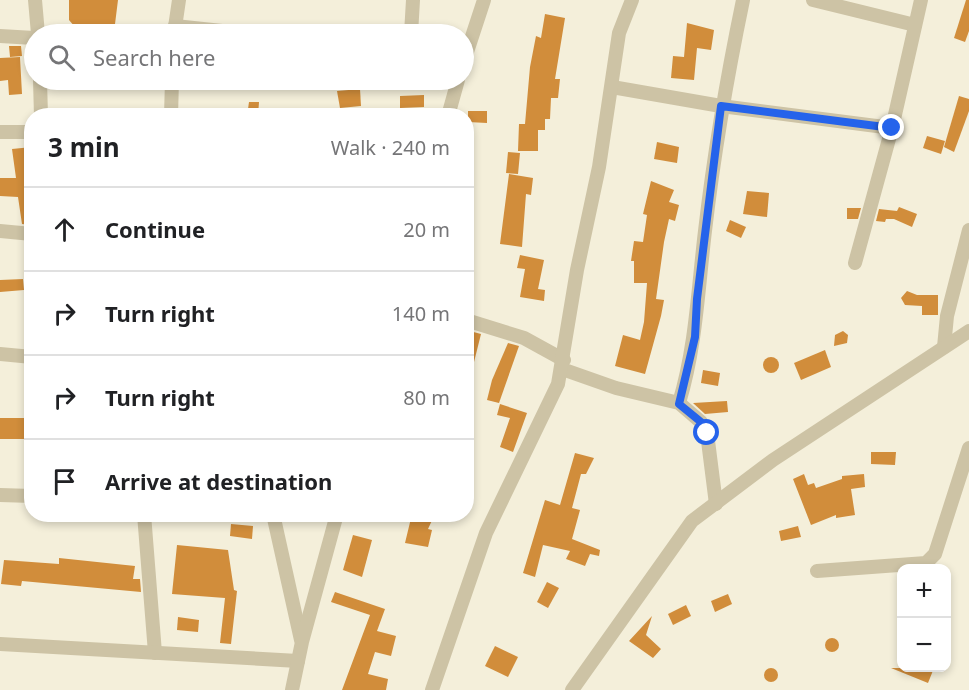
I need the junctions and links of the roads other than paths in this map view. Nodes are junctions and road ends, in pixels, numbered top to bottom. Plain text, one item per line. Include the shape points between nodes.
1 (35, 0) edge
2 (179, 0) edge
3 (413, 0) edge
4 (484, 0) edge
5 (632, 0) edge
6 (742, 0) edge
7 (813, 0) edge
8 (921, 0) edge
9 (37, 24) edge
10 (176, 24) edge
11 (412, 24) edge
12 (915, 25) junction
13 (474, 27) edge
14 (0, 36) edge
15 (24, 37) edge
16 (612, 87) junction
17 (40, 90) edge
18 (171, 90) edge
19 (455, 90) edge
20 (721, 106) junction
21 (41, 108) edge
22 (171, 108) edge
23 (450, 108) edge
24 (892, 128) junction
25 (0, 132) edge
26 (24, 132) edge
27 (969, 230) edge
28 (0, 231) edge
29 (24, 233) edge
30 (855, 263) dead end
31 (474, 322) edge
32 (969, 331) edge
33 (944, 347) junction
34 (0, 354) edge
35 (24, 356) edge
36 (563, 365) junction
37 (679, 404) junction
38 (969, 448) edge
39 (0, 495) edge
40 (24, 496) edge
41 (716, 504) junction
42 (145, 522) edge
43 (275, 522) edge
44 (335, 522) edge
45 (817, 571) dead end
46 (302, 642) junction
47 (0, 644) edge
48 (155, 653) junction
49 (298, 661) junction
50 (292, 690) edge
51 (432, 690) edge
52 (572, 690) edge

1 - 9 street
2 - 10 street
3 - 11 street
4 - 13 street
5 - 16 street via 618,33
6 - 20 street
7 - 12 street
8 - 12 street
12 - 24 street
14 - 15 street
16 - 20 street
16 - 36 street
17 - 21 street
18 - 22 street
19 - 23 street
20 - 24 street
20 - 37 street via 695,337
24 - 30 street
25 - 26 street
27 - 33 street via 947,316
28 - 29 street
31 - 36 street via 524,338
32 - 33 street
33 - 41 street via 773,460
34 - 35 street
36 - 37 street via 616,388
36 - 51 street via 537,431 486,533
37 - 41 street via 701,422 707,433
38 - 45 street via 935,554 926,563
39 - 40 street
41 - 52 street via 692,521 672,546
42 - 48 street
43 - 46 street
44 - 46 street
46 - 49 street
47 - 48 street
48 - 49 street
49 - 50 street

